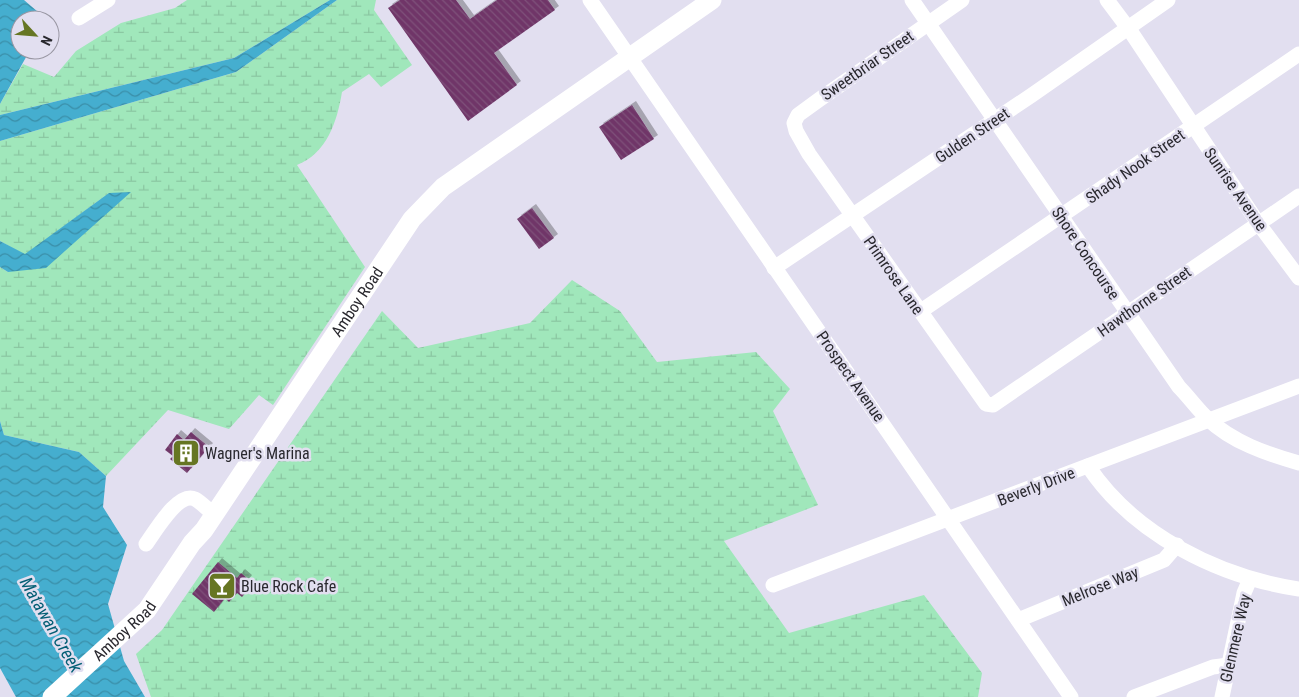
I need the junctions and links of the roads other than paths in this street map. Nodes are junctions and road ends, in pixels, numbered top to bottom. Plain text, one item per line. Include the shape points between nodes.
1 (108, 0) edge
2 (590, 0) edge
3 (712, 0) edge
4 (912, 0) edge
5 (962, 0) edge
6 (1107, 0) edge
7 (1168, 0) edge
8 (79, 18) dead end
9 (929, 22) junction
10 (1127, 28) junction
11 (1299, 54) edge
12 (628, 58) junction
13 (995, 120) junction
14 (1192, 126) junction
15 (802, 141) joint
16 (1299, 196) edge
17 (853, 216) junction
18 (1061, 217) junction
19 (1258, 223) junction
20 (774, 268) junction
21 (1299, 278) edge
22 (921, 311) junction
23 (1127, 313) junction
24 (1299, 386) edge
25 (990, 405) joint
26 (1208, 420) junction
27 (1299, 463) edge
28 (1088, 466) junction
29 (214, 514) junction
30 (950, 519) junction
31 (146, 544) dead end
32 (1177, 545) junction
33 (1250, 579) junction
34 (773, 585) dead end
35 (1299, 589) edge
36 (1018, 620) junction
37 (1229, 665) junction
38 (52, 697) edge
39 (1071, 697) edge
40 (1134, 697) edge
41 (1222, 697) edge

1 - 8 street
2 - 12 street, Prospect Avenue
3 - 12 main road, Amboy Road
4 - 9 street, Shore Concourse
5 - 9 street, Sweetbriar Street
6 - 10 street, Sunrise Avenue
7 - 10 street, Gulden Street
9 - 13 street, Shore Concourse
9 - 15 street, Sweetbriar Street via 798,115 794,123
10 - 13 street, Gulden Street
10 - 14 street, Sunrise Avenue
11 - 14 street, Shady Nook Street
12 - 20 street, Prospect Avenue
12 - 29 main road, Amboy Road via 442,187 425,204
13 - 17 street, Gulden Street
13 - 18 street, Shore Concourse
14 - 18 street, Shady Nook Street
14 - 19 street, Sunrise Avenue
15 - 17 street, Primrose Lane
16 - 19 street, Hawthorne Street
17 - 20 street, Gulden Street
17 - 22 street, Primrose Lane
18 - 22 street, Shady Nook Street
18 - 23 street, Shore Concourse
19 - 21 street, Sunrise Avenue
19 - 23 street, Hawthorne Street
20 - 30 street, Prospect Avenue
22 - 25 street, Primrose Lane via 983,401
23 - 25 street, Hawthorne Street
23 - 26 street, Shore Concourse via 1179,387
24 - 26 street, Beverly Drive
26 - 27 street, Shore Concourse via 1259,450
26 - 28 street, Beverly Drive
28 - 30 street, Beverly Drive
28 - 32 street via 1124,507 1153,531
29 - 31 street via 195,499 178,502
29 - 38 main road, Amboy Road via 147,610
30 - 34 street, Beverly Drive
30 - 36 street, Prospect Avenue
32 - 33 street via 1194,556
32 - 36 street, Melrose Way via 1164,560
33 - 35 street
33 - 37 street, Glenmere Way
36 - 39 street, Prospect Avenue
37 - 40 street via 1213,666
37 - 41 street, Glenmere Way

